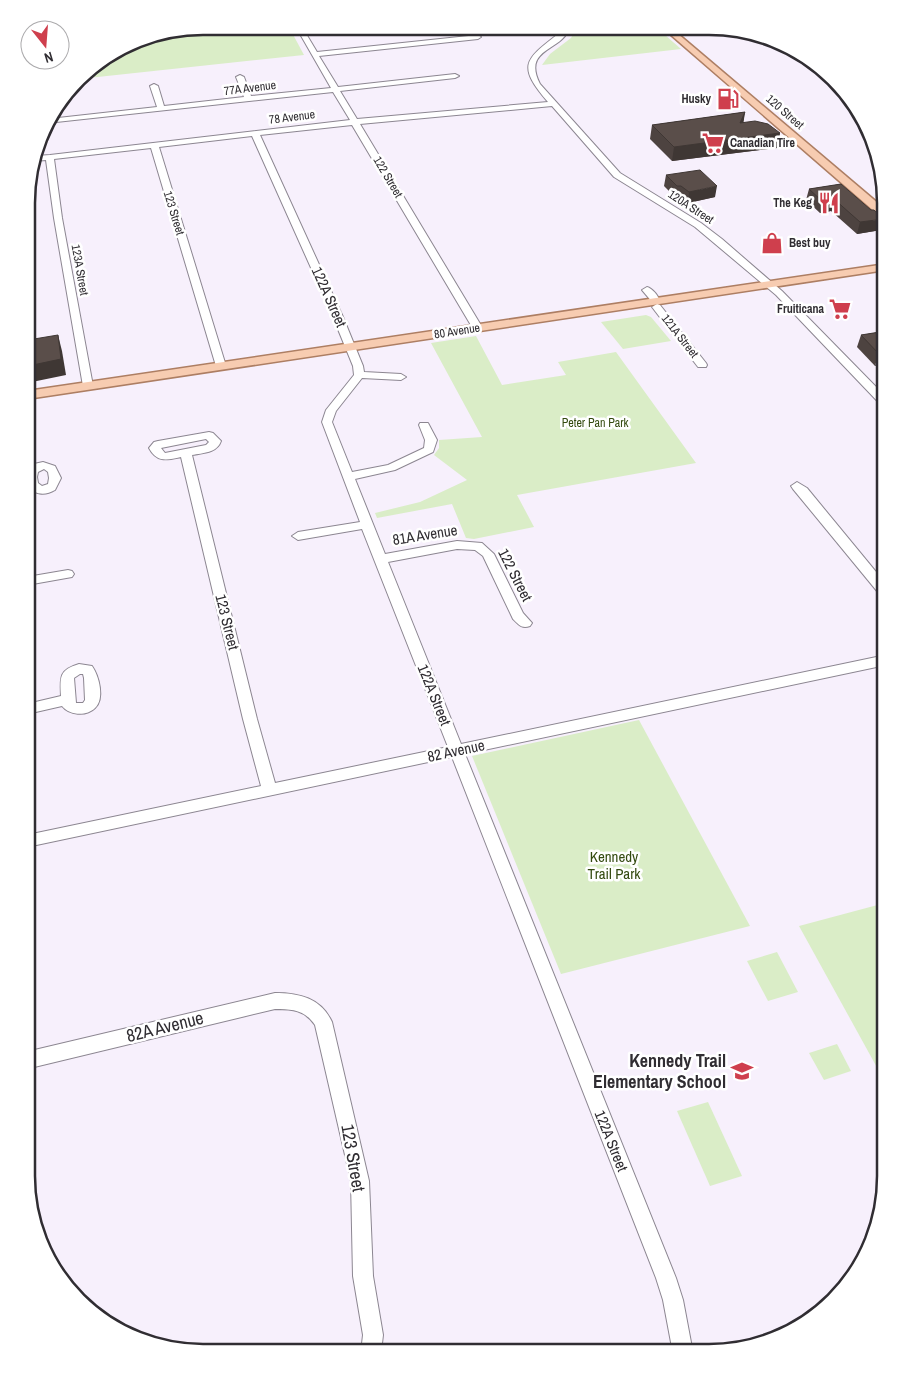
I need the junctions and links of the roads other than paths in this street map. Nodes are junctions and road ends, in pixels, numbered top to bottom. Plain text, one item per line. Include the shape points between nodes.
1 (304, 35) edge
2 (561, 35) edge
3 (676, 35) edge
4 (684, 35) edge
5 (478, 37) dead end
6 (694, 50) junction
7 (315, 54) junction
8 (714, 60) junction
9 (455, 76) dead end
10 (240, 77) dead end
11 (154, 86) dead end
12 (336, 89) junction
13 (248, 99) junction
14 (553, 104) junction
15 (764, 107) junction
16 (161, 109) junction
17 (58, 120) edge
18 (355, 122) junction
19 (255, 133) junction
20 (154, 145) junction
21 (50, 157) junction
22 (42, 158) edge
23 (877, 198) edge
24 (877, 208) edge
25 (877, 269) edge
26 (877, 275) edge
27 (772, 287) junction
28 (647, 290) dead end
29 (694, 295) joint
30 (656, 304) junction
31 (478, 327) junction
32 (352, 350) junction
33 (702, 365) dead end
34 (221, 366) junction
35 (359, 375) junction
36 (401, 376) dead end
37 (188, 377) junction
38 (88, 386) junction
39 (35, 394) edge
40 (877, 395) edge
41 (50, 398) junction
42 (35, 401) edge
43 (424, 425) dead end
44 (186, 453) dead end
45 (350, 476) junction
46 (797, 486) dead end
47 (368, 524) junction
48 (298, 536) dead end
49 (474, 545) joint
50 (381, 559) junction
51 (68, 574) dead end
52 (35, 580) edge
53 (877, 582) edge
54 (525, 623) dead end
55 (877, 662) edge
56 (68, 700) dead end
57 (35, 707) edge
58 (457, 751) junction
59 (270, 790) junction
60 (35, 839) edge
61 (304, 1004) joint
62 (35, 1059) edge
63 (372, 1344) edge
64 (681, 1344) edge

1 - 7 street, 122 Street
2 - 14 street, 120A Street via 532,63 532,78
3 - 6 main road
4 - 8 main road, 120 Street
5 - 7 street
6 - 8 main road
6 - 15 main road
7 - 12 street, 122 Street
8 - 15 main road, 120 Street
9 - 12 street, 77A Avenue
10 - 13 street
11 - 16 street
12 - 13 street, 77A Avenue
12 - 18 street, 122 Street
13 - 16 street, 77A Avenue
14 - 18 street, 78 Avenue
14 - 27 street, 120A Street via 617,176 698,225
15 - 23 main road, 120 Street via 778,119 789,123
15 - 24 main road, 120 Street
16 - 17 street, 77A Avenue
18 - 19 street, 78 Avenue
18 - 31 street, 122 Street
19 - 20 street, 78 Avenue
19 - 32 street, 122A Street
20 - 21 street, 78 Avenue
20 - 34 street, 123 Street
21 - 22 street, 78 Avenue
21 - 38 street, 123A Street
25 - 27 main road, 80 Avenue
26 - 27 main road, 80 Avenue
27 - 29 main road, 80 Avenue
27 - 30 main road, 80 Avenue
27 - 40 street, 120A Street
28 - 30 street
29 - 30 main road via 690,299
30 - 31 main road, 80 Avenue
30 - 32 main road, 80 Avenue via 577,319
30 - 33 street, 121A Street
31 - 32 main road, 80 Avenue
32 - 34 main road, 80 Avenue
32 - 35 street, 122A Street
32 - 37 main road, 80 Avenue
34 - 37 main road via 214,371
34 - 38 main road, 80 Avenue
35 - 36 street
35 - 45 street, 122A Street via 328,417 328,426
37 - 41 main road, 80 Avenue
38 - 39 main road, 80 Avenue
38 - 41 main road
41 - 42 main road, 80 Avenue
43 - 45 street via 431,440 429,450 392,468
44 - 59 street, 123 Street
45 - 47 street, 122A Street
46 - 53 street
47 - 48 street
47 - 50 street, 122A Street
49 - 50 street, 81A Avenue via 457,545
49 - 54 street, 122 Street via 488,554 518,616
50 - 58 street, 122A Street
51 - 52 street
55 - 58 street, 82 Avenue
56 - 57 street
58 - 59 street, 82 Avenue
58 - 64 street, 122A Street via 666,1278 674,1300
59 - 60 street, 82 Avenue
61 - 62 street, 82A Avenue via 275,1001
61 - 63 street, 123 Street via 316,1011 323,1022 358,1172 363,1276

